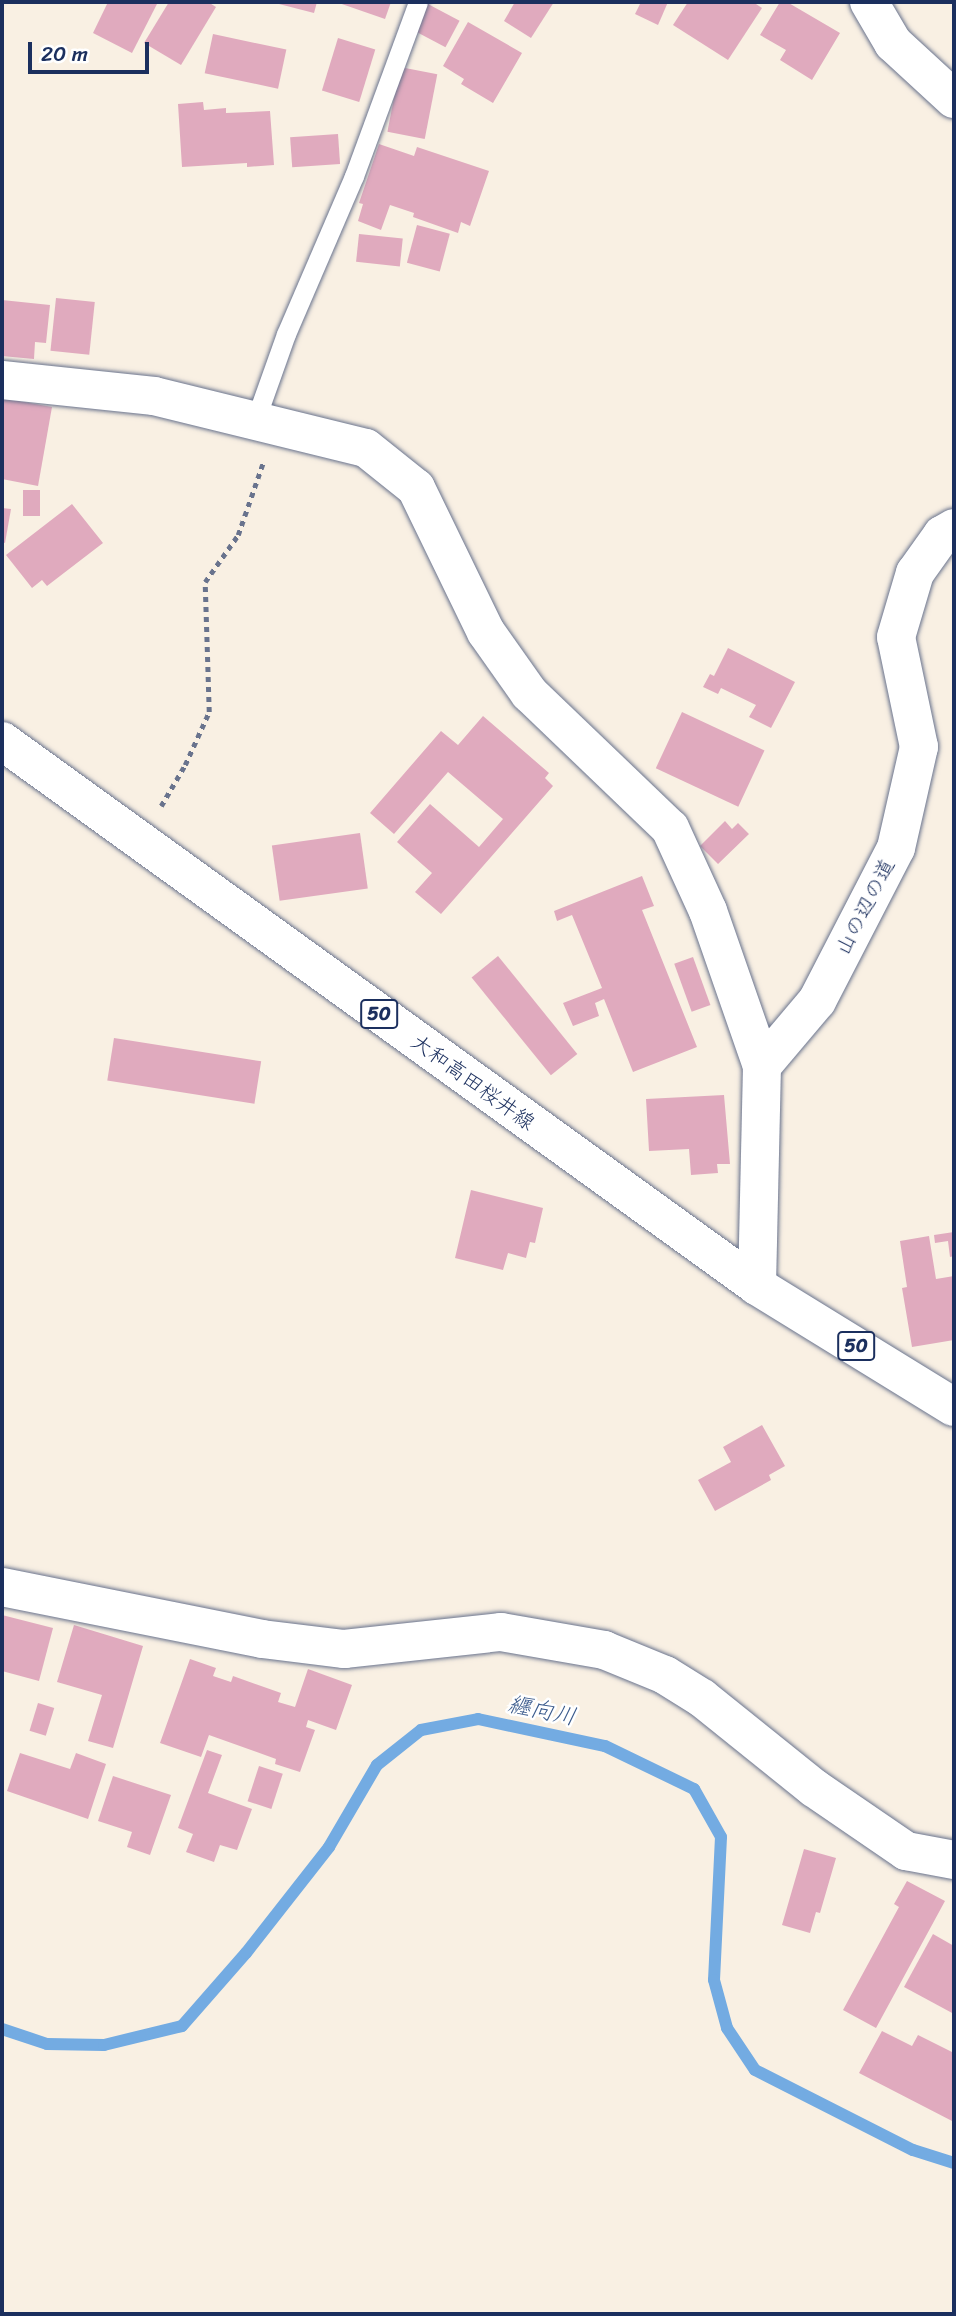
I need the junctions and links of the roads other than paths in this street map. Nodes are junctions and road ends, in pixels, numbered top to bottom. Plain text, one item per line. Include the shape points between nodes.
1 (418, 2) edge
2 (869, 2) edge
3 (954, 99) edge
4 (2, 380) edge
5 (265, 423) junction
6 (954, 528) edge
7 (2, 741) edge
8 (762, 1066) junction
9 (757, 1286) junction
10 (954, 1407) edge
11 (2, 1587) edge
12 (954, 1860) edge

1 - 5 lane via 354,176 286,334
2 - 3 street via 893,43
4 - 5 street via 155,396
5 - 8 street via 366,448 416,488 486,632 529,693 670,828 708,911
6 - 8 street, 山の辺の道 via 942,535 915,573 896,637 919,747 896,848 817,1001
7 - 9 street, 大和高田桜井線 / 50
8 - 9 street
9 - 10 street, 大和高田桜井線 / 50
11 - 12 street via 262,1639 344,1649 501,1632 604,1650 665,1675 702,1698 814,1787 906,1851

